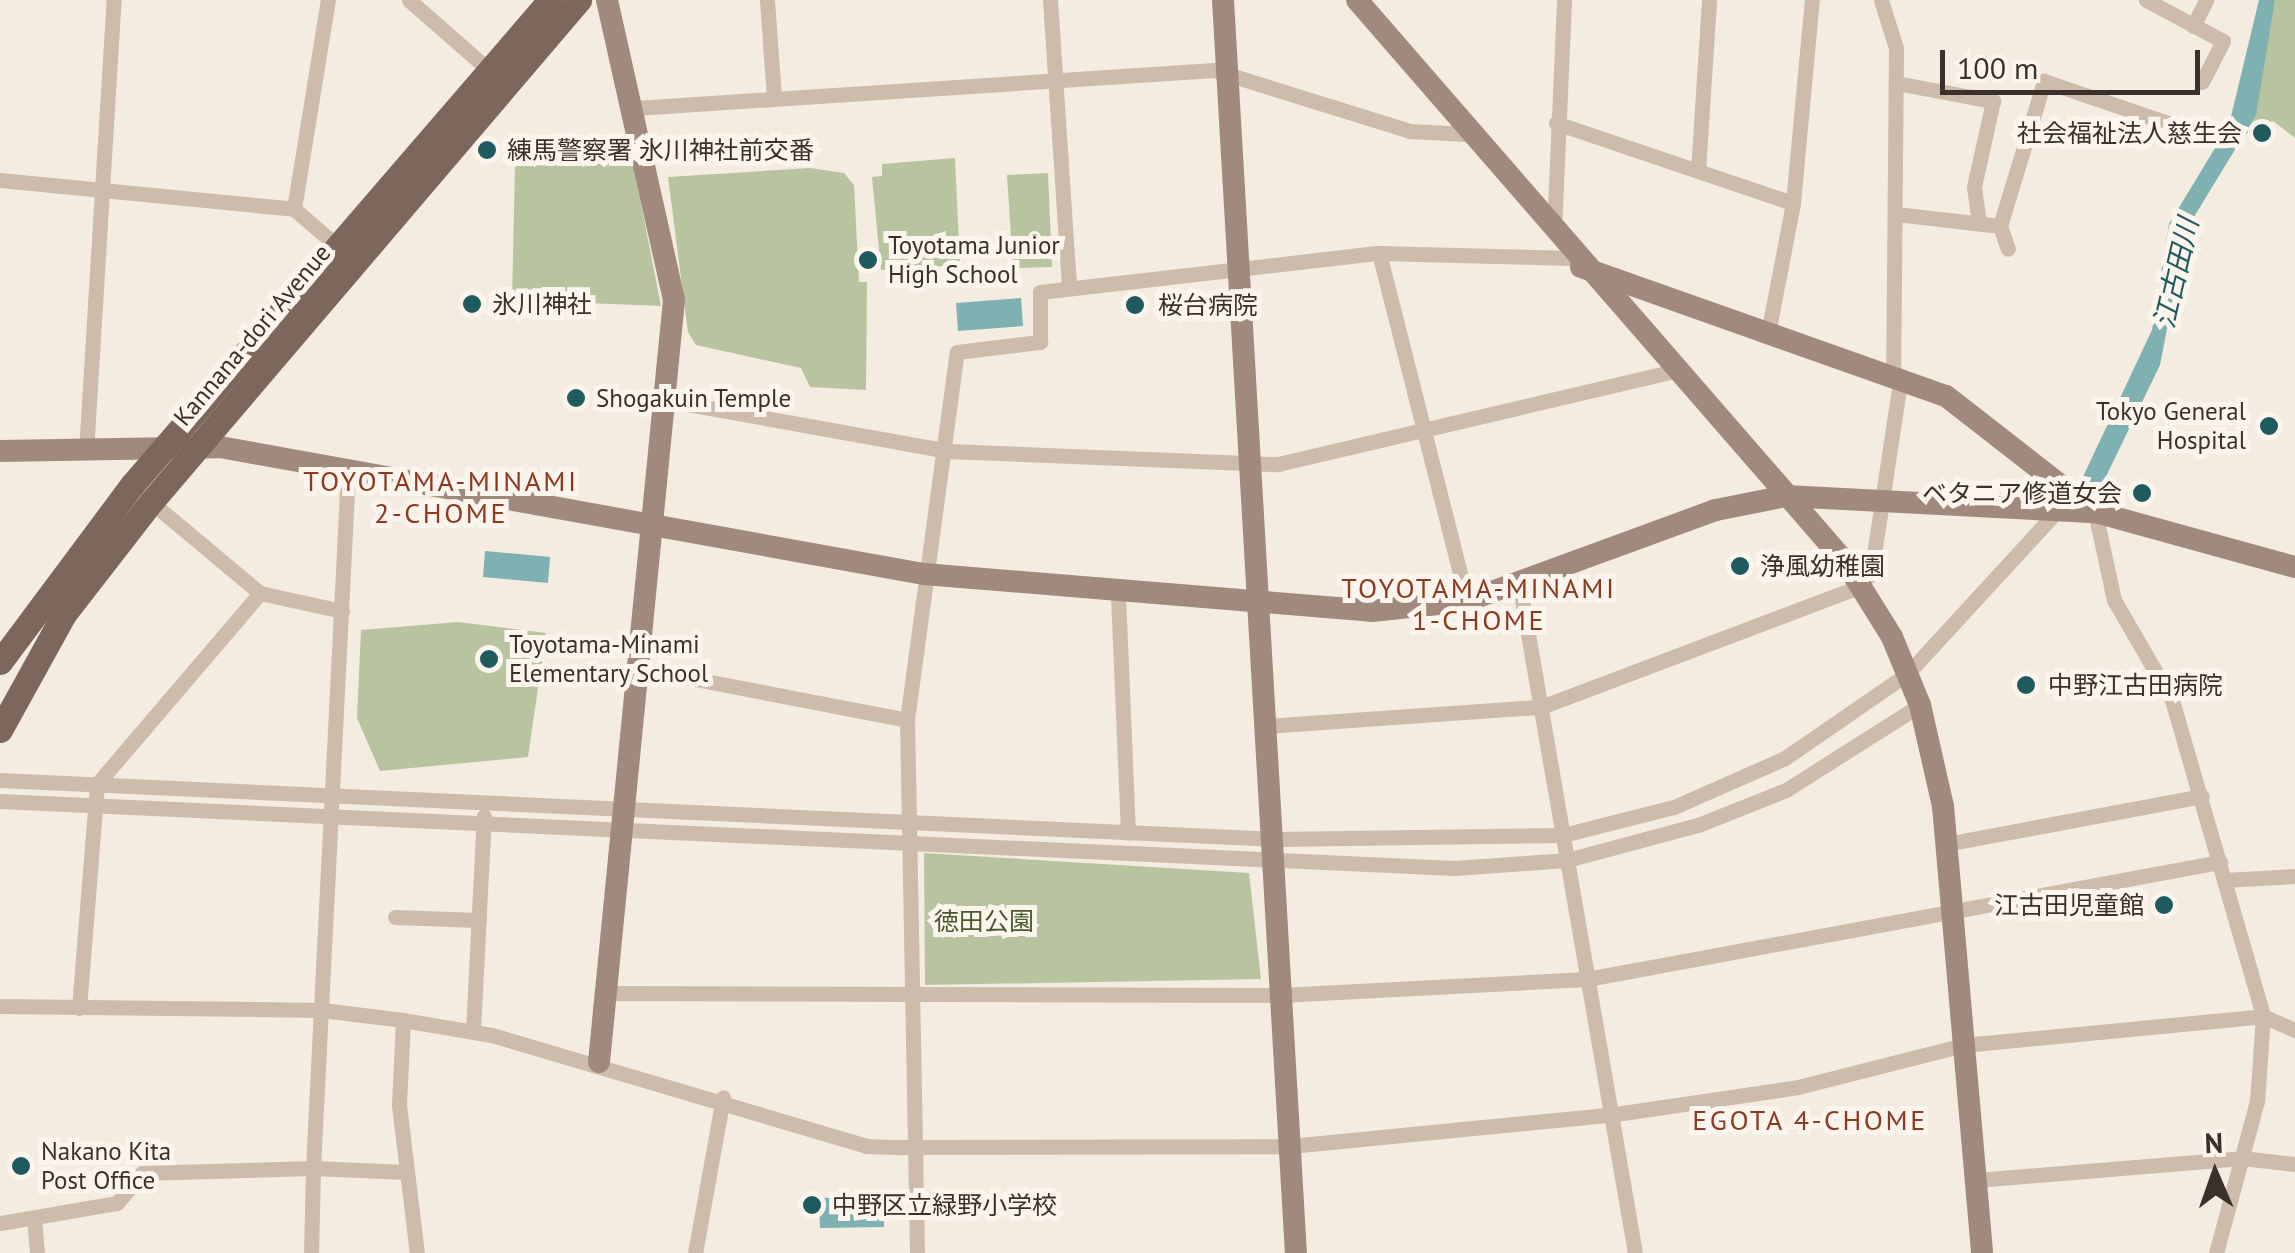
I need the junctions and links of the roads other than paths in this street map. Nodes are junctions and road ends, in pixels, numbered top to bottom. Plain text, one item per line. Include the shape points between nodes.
1 (114, 0) edge
2 (328, 0) edge
3 (409, 0) edge
4 (550, 0) edge
5 (579, 0) edge
6 (607, 0) edge
7 (767, 0) edge
8 (1050, 0) edge
9 (1223, 0) edge
10 (1357, 0) edge
11 (1564, 0) edge
12 (1709, 0) edge
13 (1812, 0) edge
14 (1881, 0) edge
15 (2146, 0) edge
16 (2206, 0) edge
17 (2193, 26) junction
18 (489, 70) junction
19 (1227, 71) junction
20 (1055, 80) junction
21 (2202, 82) dead end
22 (1896, 84) junction
23 (774, 97) junction
24 (635, 108) junction
25 (1556, 123) junction
26 (2176, 126) dead end
27 (1466, 134) junction
28 (1698, 171) junction
29 (0, 180) edge
30 (103, 189) junction
31 (1793, 203) junction
32 (294, 208) junction
33 (1896, 214) junction
34 (1979, 223) junction
35 (2000, 226) junction
36 (1554, 237) junction
37 (337, 246) junction
38 (2008, 249) dead end
39 (1380, 253) junction
40 (1577, 263) junction
41 (1238, 268) junction
42 (1069, 288) junction
43 (1770, 328) junction
44 (1673, 371) junction
45 (1897, 375) junction
46 (665, 400) junction
47 (1416, 426) junction
48 (198, 445) junction
49 (0, 452) edge
50 (86, 452) junction
51 (948, 452) junction
52 (159, 454) junction
53 (1250, 464) junction
54 (348, 472) junction
55 (1786, 496) junction
56 (1882, 500) junction
57 (2065, 500) junction
58 (150, 502) junction
59 (2092, 510) junction
60 (650, 529) junction
61 (2295, 567) edge
62 (924, 574) junction
63 (1519, 582) junction
64 (1862, 584) junction
65 (260, 594) junction
66 (1118, 595) junction
67 (1467, 601) junction
68 (1259, 606) junction
69 (342, 611) junction
70 (4, 651) edge
71 (638, 668) junction
72 (1908, 673) junction
73 (1920, 705) junction
74 (1541, 708) junction
75 (908, 720) junction
76 (1266, 726) junction
77 (0, 730) edge
78 (0, 780) edge
79 (98, 784) junction
80 (334, 795) junction
81 (2202, 796) junction
82 (0, 801) edge
83 (485, 802) junction
84 (93, 806) junction
85 (333, 817) junction
86 (623, 820) junction
87 (909, 822) junction
88 (484, 824) junction
89 (1128, 833) junction
90 (1564, 834) junction
91 (1946, 844) junction
92 (910, 845) junction
93 (1274, 851) junction
94 (1567, 860) junction
95 (2220, 862) junction
96 (2295, 876) edge
97 (2224, 880) junction
98 (395, 917) dead end
99 (1953, 918) junction
100 (479, 920) junction
101 (1587, 979) junction
102 (606, 993) junction
103 (911, 994) junction
104 (1281, 995) junction
105 (0, 1006) edge
106 (79, 1008) junction
107 (322, 1010) junction
108 (2263, 1016) junction
109 (403, 1020) junction
110 (2295, 1030) edge
111 (473, 1031) junction
112 (1964, 1045) junction
113 (599, 1062) junction
114 (723, 1098) junction
115 (1609, 1115) junction
116 (914, 1146) junction
117 (1290, 1146) junction
118 (2242, 1158) junction
119 (2295, 1164) edge
120 (314, 1168) junction
121 (406, 1172) junction
122 (1976, 1180) junction
123 (34, 1218) junction
124 (0, 1223) edge
125 (38, 1253) edge
126 (310, 1253) edge
127 (417, 1253) edge
128 (695, 1253) edge
129 (917, 1253) edge
130 (1296, 1253) edge
131 (1635, 1253) edge
132 (1982, 1253) edge
133 (2216, 1253) edge

1 - 30 street
2 - 32 street
3 - 18 street
4 - 18 main road, Kannana-dori Avenue
5 - 48 main road, Kannana-dori Avenue
6 - 24 street
7 - 23 street
8 - 20 street
9 - 19 street
10 - 27 street
11 - 25 street
12 - 28 street
13 - 31 street
14 - 22 street via 1893,16
15 - 17 street
16 - 17 street
17 - 21 street via 2223,41
18 - 37 main road, Kannana-dori Avenue
19 - 20 street
19 - 27 street via 1410,132
19 - 41 street
20 - 23 street
20 - 42 street
22 - 33 street
22 - 34 street via 1993,101 1974,187
23 - 24 street
24 - 46 street via 673,276
25 - 28 street
25 - 36 street
26 - 35 street via 2044,81
27 - 36 street
28 - 31 street
29 - 30 street
30 - 32 street
30 - 50 street
31 - 43 street
32 - 37 street
33 - 34 street
33 - 45 street
34 - 35 street
35 - 38 street
36 - 40 street
37 - 52 main road, Kannana-dori Avenue
39 - 40 street
39 - 41 street
39 - 47 street
40 - 43 street
40 - 44 street
41 - 42 street
41 - 53 street
42 - 51 street via 1040,292 1040,342 957,352
43 - 45 street
44 - 47 street
44 - 55 street
45 - 56 street
45 - 57 street via 1972,411
46 - 51 street
46 - 60 street
47 - 53 street
47 - 67 street
48 - 52 street
48 - 54 street
48 - 58 main road, Kannana-dori Avenue
49 - 50 street
50 - 52 street
51 - 53 street
51 - 62 street
52 - 70 main road, Kannana-dori Avenue
53 - 68 street
54 - 60 street
54 - 69 street
55 - 56 street
55 - 63 street via 1716,510
55 - 64 street
56 - 57 street
56 - 64 street
57 - 59 street
57 - 72 street
58 - 65 street
58 - 77 main road, Kannana-dori Avenue via 64,614
59 - 61 street
59 - 81 street via 2114,600 2172,700
60 - 62 street
60 - 71 street
62 - 66 street
62 - 75 street
63 - 67 street
63 - 74 street
64 - 72 street
64 - 74 street
65 - 69 street
65 - 79 street
66 - 68 street
66 - 89 street
67 - 68 street via 1371,611
68 - 76 street
69 - 80 street
71 - 75 street
71 - 86 street
72 - 73 street
72 - 90 street via 1785,758 1721,788
73 - 91 street
73 - 94 street via 1786,790
74 - 76 street
74 - 90 street
75 - 87 street
76 - 93 street
78 - 79 street
79 - 80 street
79 - 84 street
80 - 83 street
80 - 85 street
81 - 91 street
81 - 95 street
82 - 84 street
83 - 86 street
83 - 88 street
84 - 85 street
84 - 106 street
85 - 88 street
85 - 107 street
86 - 87 street
86 - 88 street
86 - 92 street
86 - 102 street
87 - 89 street
87 - 92 street
88 - 100 street
89 - 93 street
90 - 93 street
90 - 94 street
91 - 99 street
92 - 93 street
92 - 103 street
93 - 94 street via 1454,868
93 - 104 street
94 - 101 street
95 - 97 street
95 - 99 street
96 - 97 street
97 - 108 street
98 - 100 street
99 - 101 street
99 - 112 street
100 - 111 street
101 - 104 street
101 - 115 street
102 - 103 street
102 - 113 street
103 - 104 street
103 - 116 street
104 - 117 street
105 - 106 street
106 - 107 street
107 - 109 street
107 - 120 street
108 - 110 street
108 - 112 street
108 - 118 street
109 - 111 street
109 - 121 street
111 - 113 street
112 - 115 street via 1798,1086
112 - 122 street
113 - 114 street
114 - 116 street via 866,1146
114 - 128 street
115 - 117 street
115 - 131 street
116 - 117 street
116 - 129 street
117 - 130 street
118 - 119 street
118 - 122 street
118 - 133 street
120 - 121 street
120 - 123 street via 142,1173 117,1204
120 - 126 street
121 - 127 street
122 - 132 street
123 - 124 street
123 - 125 street

